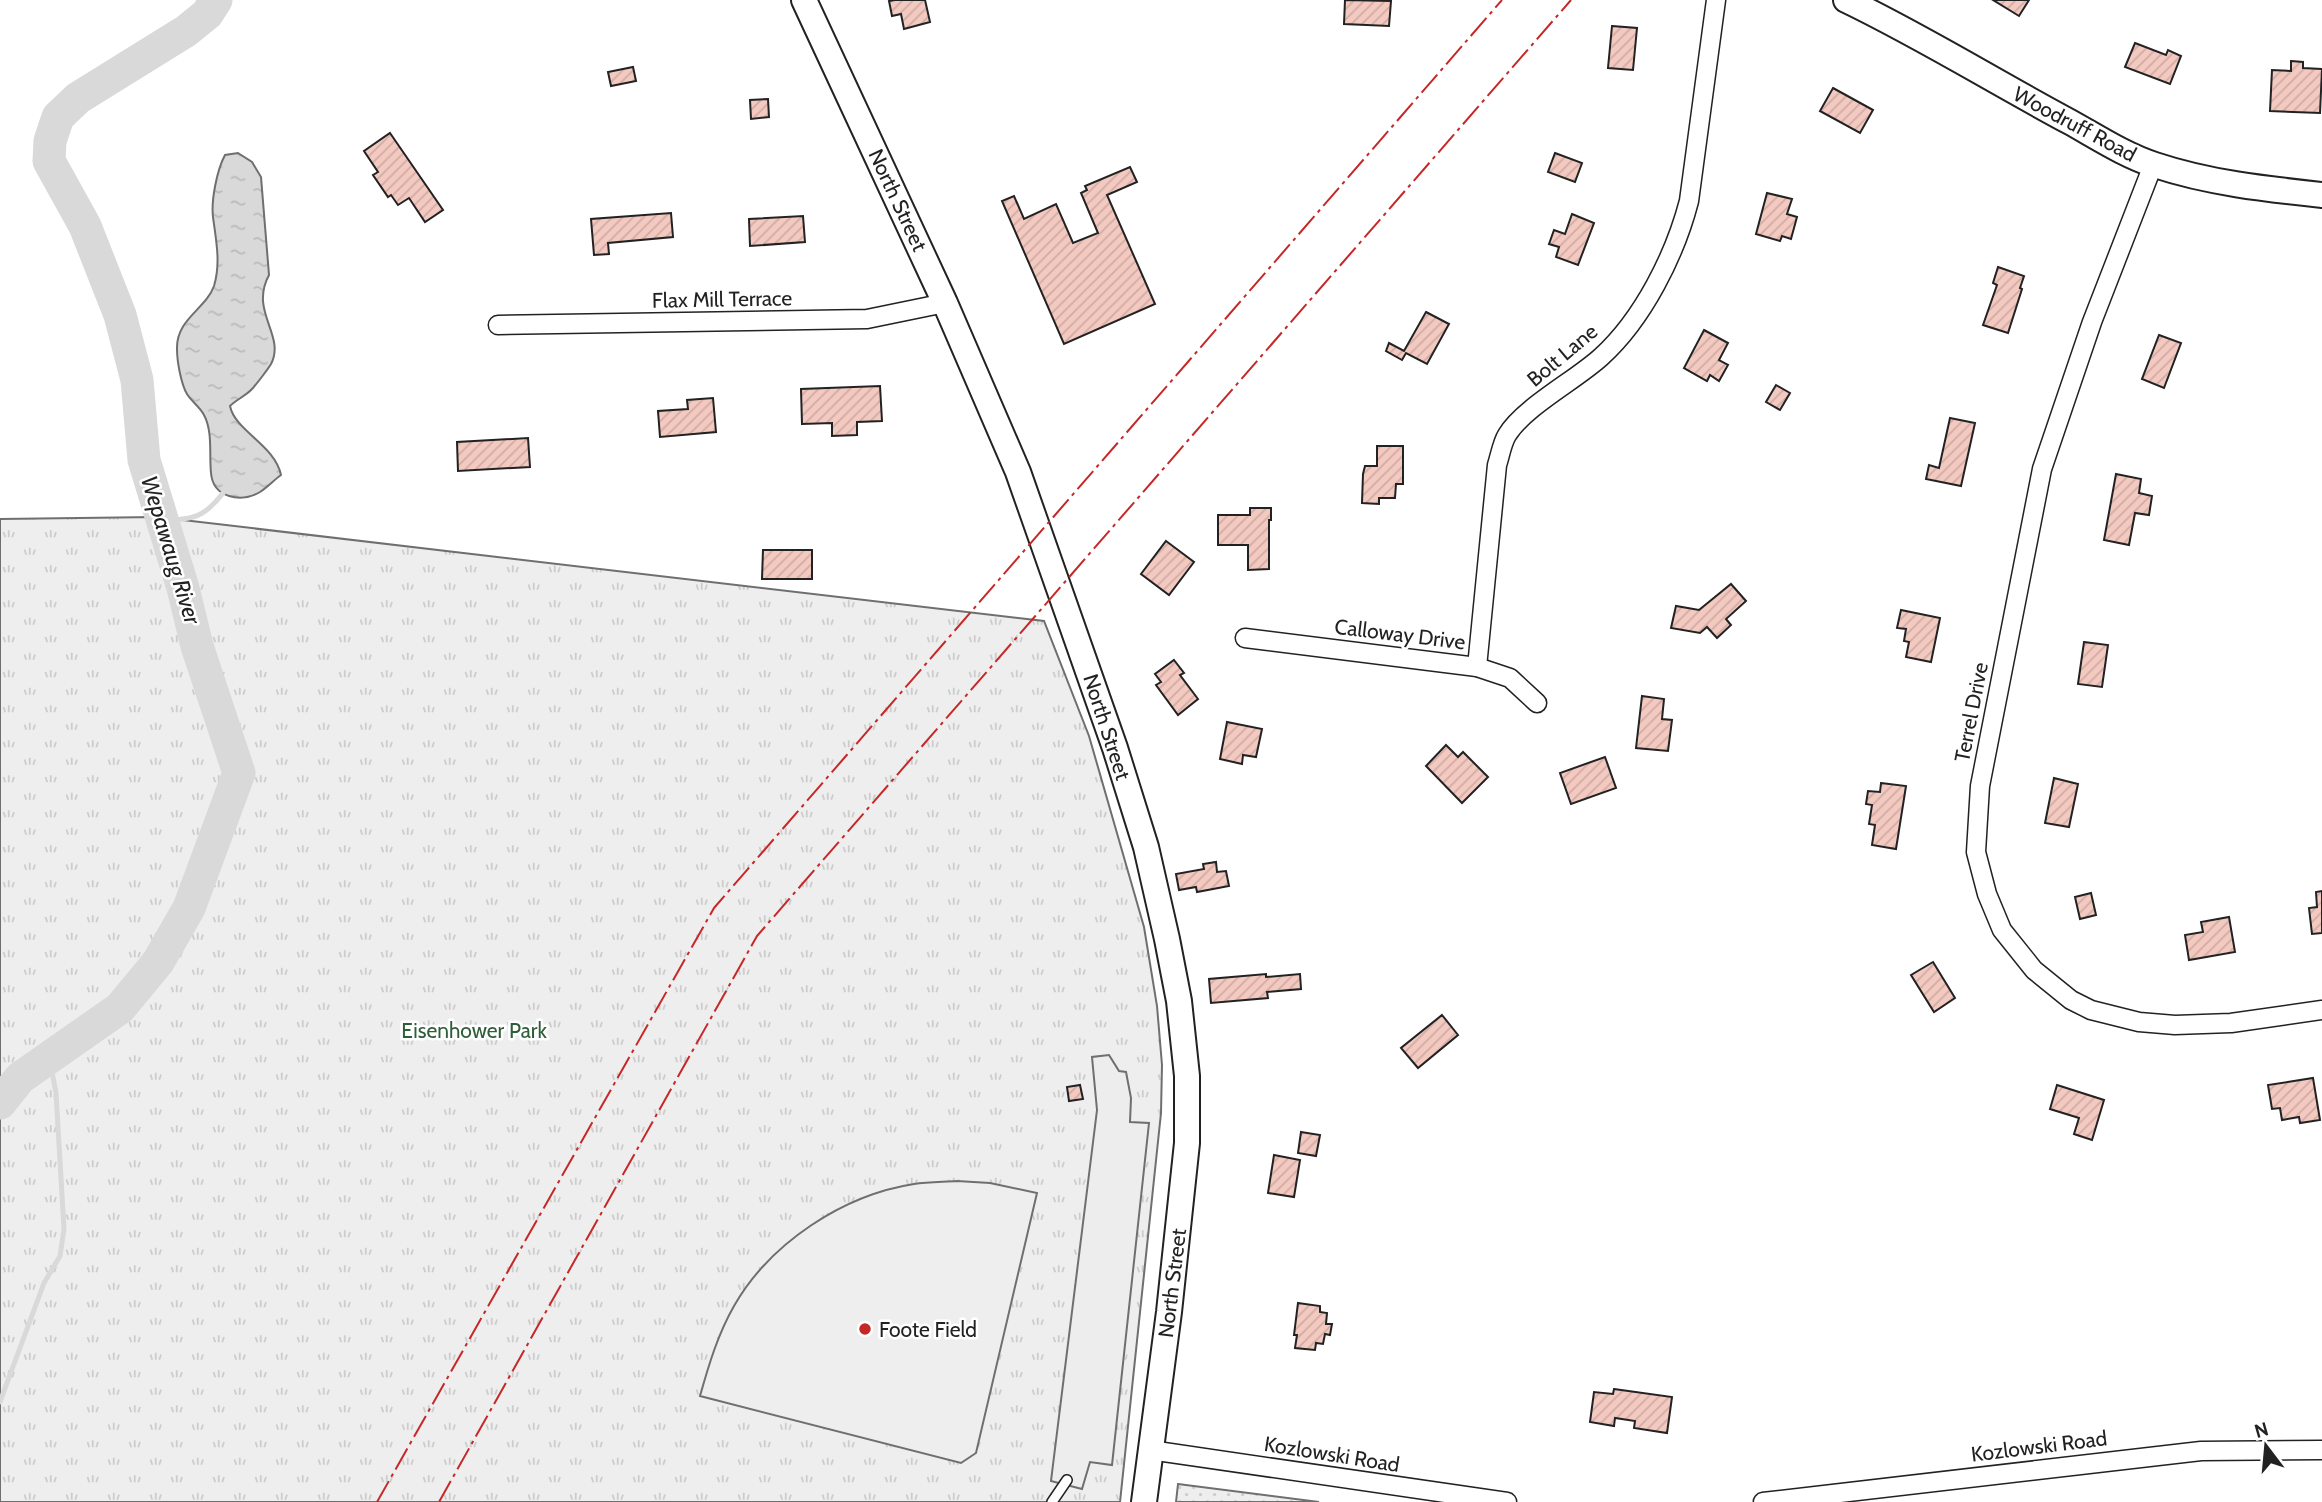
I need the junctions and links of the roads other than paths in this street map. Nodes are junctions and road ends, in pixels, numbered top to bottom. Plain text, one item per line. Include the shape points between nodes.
1 (804, 0) edge
2 (1716, 0) edge
3 (1846, 0) edge
4 (2153, 165) junction
5 (2322, 195) edge
6 (945, 303) junction
7 (498, 325) dead end
8 (1245, 638) dead end
9 (1477, 667) junction
10 (1537, 703) dead end
11 (2322, 1010) edge
12 (1150, 1450) junction
13 (2322, 1450) edge
14 (1068, 1480) dead end
15 (1408, 1495) edge
16 (1052, 1502) edge
17 (1144, 1502) edge
18 (1507, 1502) edge
19 (1763, 1502) edge

1 - 6 main road, North Street
2 - 9 street, Bolt Lane via 1689,201 1666,264 1634,320 1602,356 1534,408 1507,436 1497,465
3 - 4 main road, Woodruff Road
4 - 5 main road, Woodruff Road via 2264,189
4 - 11 street, Terrel Drive via 2042,469 1980,786 1976,852 2002,930 2034,970 2091,1010 2175,1025 2231,1023
6 - 7 street, Flax Mill Terrace via 867,319
6 - 12 main road, North Street via 1018,472 1115,748 1146,847 1179,1002 1187,1143
8 - 9 street, Calloway Drive
9 - 10 street, Calloway Drive via 1510,678
12 - 15 street, Kozlowski Road
12 - 17 main road, North Street
13 - 19 street, Kozlowski Road via 2202,1451
14 - 16 lane
15 - 18 street, Kozlowski Road

